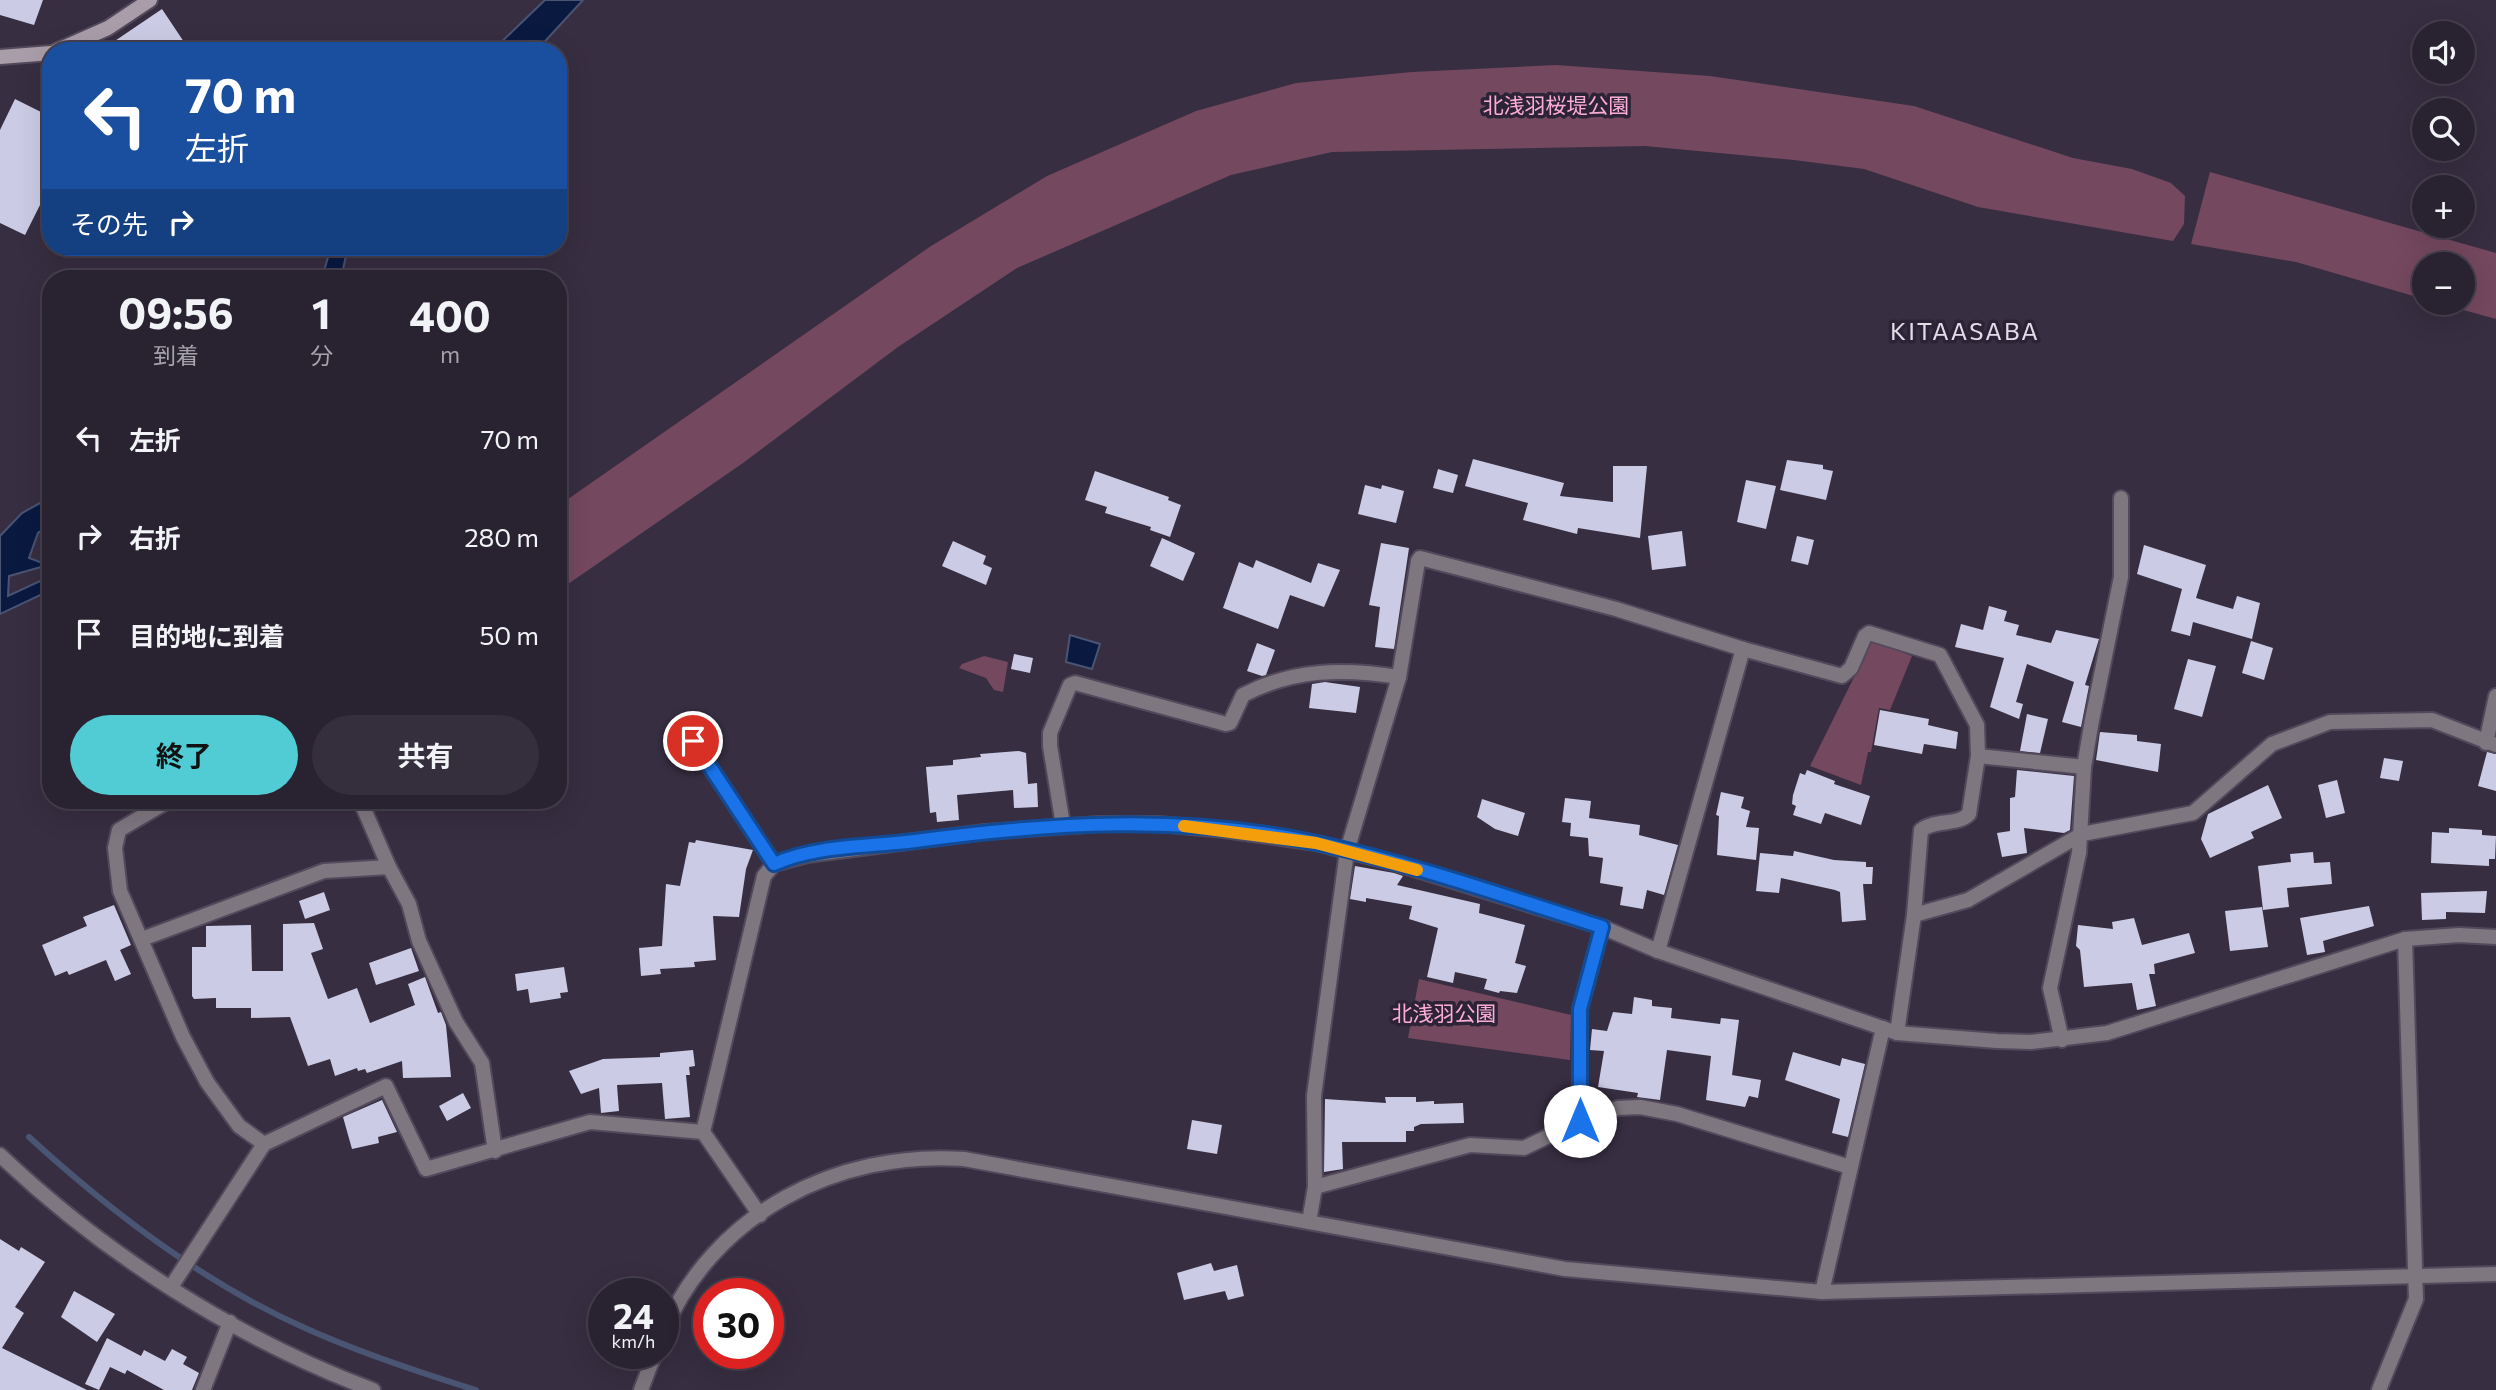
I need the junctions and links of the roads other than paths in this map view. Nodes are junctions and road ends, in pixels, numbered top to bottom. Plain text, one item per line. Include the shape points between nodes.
1 (150, 0) edge
2 (76, 42) edge
3 (42, 53) edge
4 (0, 57) edge
5 (2121, 498) dead end
6 (1743, 649) junction
7 (1399, 677) junction
8 (2496, 696) edge
9 (693, 741) dead end
10 (2491, 744) edge
11 (1978, 756) junction
12 (2084, 767) junction
13 (155, 809) edge
14 (364, 809) edge
15 (1063, 825) junction
16 (2082, 834) junction
17 (1347, 851) junction
18 (774, 864) junction
19 (389, 867) junction
20 (1914, 915) junction
21 (1602, 927) junction
22 (2496, 937) edge
23 (142, 939) junction
24 (2404, 939) junction
25 (1658, 951) junction
26 (1890, 1031) junction
27 (2062, 1040) junction
28 (1580, 1121) junction
29 (703, 1132) junction
30 (264, 1144) junction
31 (495, 1151) junction
32 (0, 1155) edge
33 (1850, 1167) junction
34 (1315, 1187) junction
35 (760, 1215) junction
36 (1309, 1222) junction
37 (2496, 1274) edge
38 (2415, 1275) junction
39 (171, 1287) junction
40 (1822, 1292) junction
41 (679, 1299) edge
42 (230, 1322) junction
43 (649, 1369) edge
44 (203, 1390) edge
45 (373, 1390) edge
46 (641, 1390) edge
47 (2379, 1390) edge

1 - 2 main road via 108,28
3 - 4 main road
5 - 12 street via 2121,577
6 - 7 street via 1616,609 1420,558
6 - 11 street via 1842,676 1869,633 1940,655 1977,725
6 - 25 street
7 - 15 street via 1347,669 1293,676 1243,695 1226,724 1074,682 1050,733 1050,760
7 - 17 street
8 - 10 street
9 - 18 street
10 - 16 street via 2432,720 2329,722 2272,744 2193,813
11 - 12 street
11 - 20 street via 1969,814 1921,830
12 - 16 street
13 - 23 street via 119,830 115,848 120,891
14 - 19 street
15 - 17 street via 1159,824 1303,841
15 - 18 street via 807,855
16 - 20 street via 1968,900
16 - 27 street via 2050,988
17 - 21 street
17 - 34 street via 1314,1096
18 - 29 street via 758,895
19 - 23 street via 324,871
19 - 31 street via 409,904 419,941 456,1022 482,1063
20 - 26 street
21 - 25 street
21 - 28 street via 1580,1009
22 - 24 street
23 - 30 street via 207,1082 239,1126
24 - 27 street via 2107,1033
24 - 38 street
25 - 26 street
26 - 27 street via 2008,1042
26 - 33 street
28 - 33 street via 1618,1108 1640,1107
28 - 34 street via 1524,1148 1470,1145
29 - 31 street via 590,1122
29 - 35 street
30 - 31 street via 386,1086 426,1170
30 - 39 street
32 - 39 street via 89,1230
33 - 40 street
34 - 36 street
35 - 36 street via 844,1170 927,1157 964,1159
35 - 41 street via 723,1240
36 - 40 street via 1565,1269
37 - 38 street
38 - 40 street
38 - 47 street via 2416,1299
39 - 42 street
42 - 44 street
42 - 45 street
43 - 46 street

